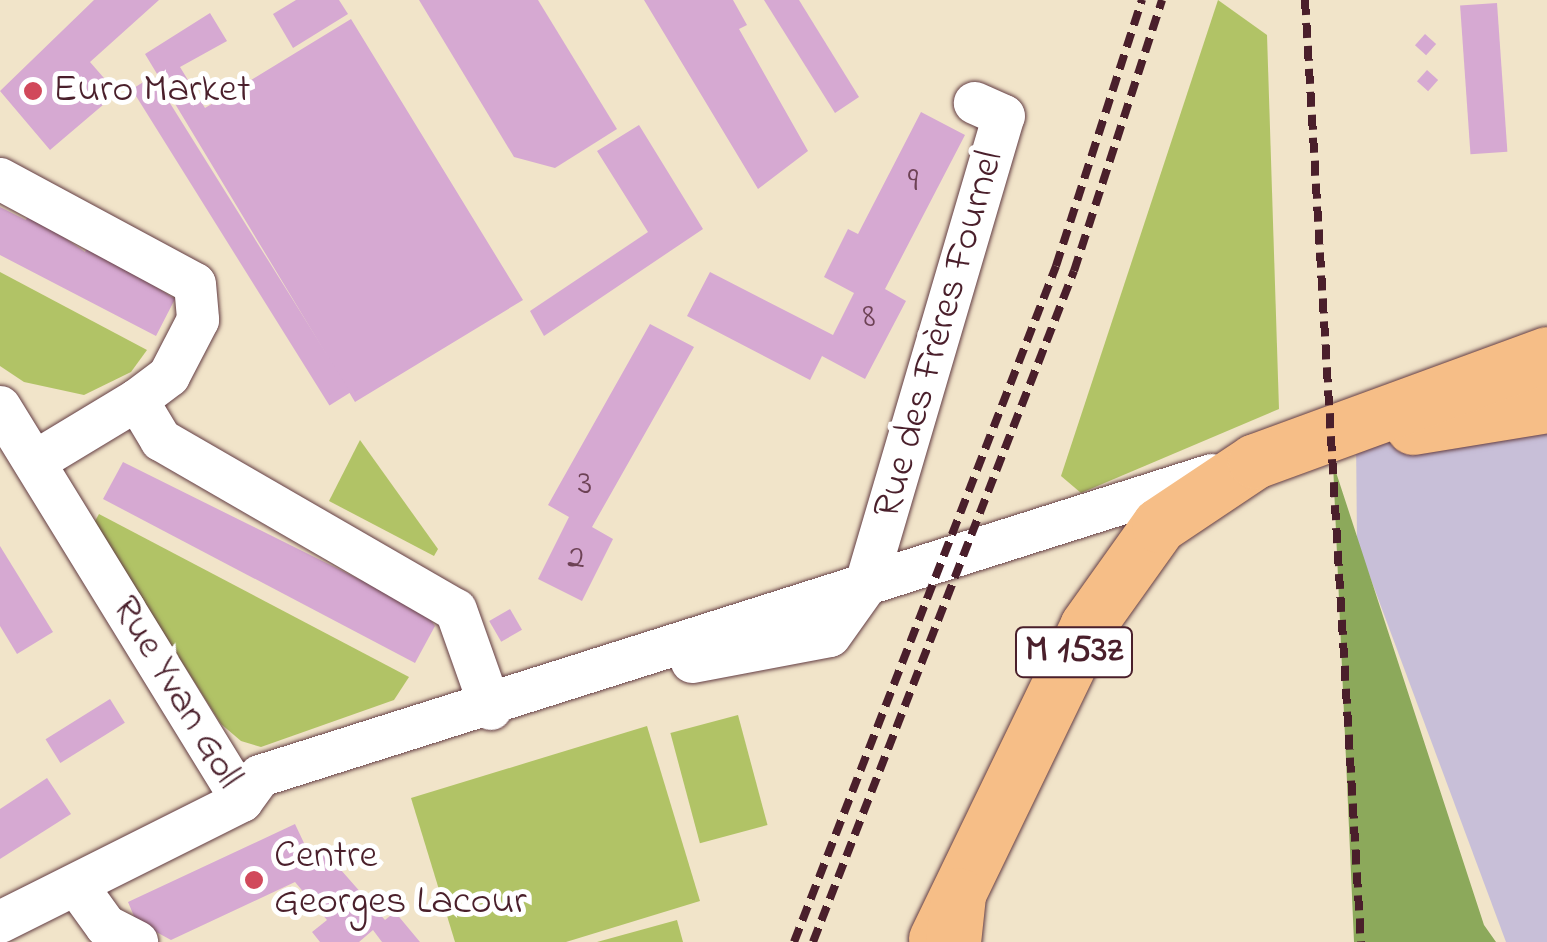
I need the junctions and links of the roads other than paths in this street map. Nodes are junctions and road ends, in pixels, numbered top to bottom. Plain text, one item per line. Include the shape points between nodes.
1 (975, 103) dead end
2 (0, 178) edge
3 (1547, 354) edge
4 (137, 400) junction
5 (1547, 406) edge
6 (0, 407) edge
7 (1278, 453) junction
8 (36, 461) junction
9 (866, 584) junction
10 (491, 709) junction
11 (242, 800) junction
12 (77, 886) junction
13 (0, 922) edge
14 (948, 926) edge
15 (136, 942) edge

1 - 9 street, Rue des Frères Fournel via 1004,116
2 - 4 street via 195,284 198,320 169,376
3 - 7 main road
4 - 8 street
4 - 10 street via 161,440 187,459 456,610
5 - 7 main road
6 - 8 street, Rue Yvan Goll
7 - 9 street
7 - 14 main road, M 153z via 1188,498 1108,591
8 - 11 street, Rue Yvan Goll
9 - 10 street
10 - 11 street via 260,776
11 - 12 street, Rue Yvan Goll
12 - 13 street, Rue Yvan Goll
12 - 15 street via 106,926

